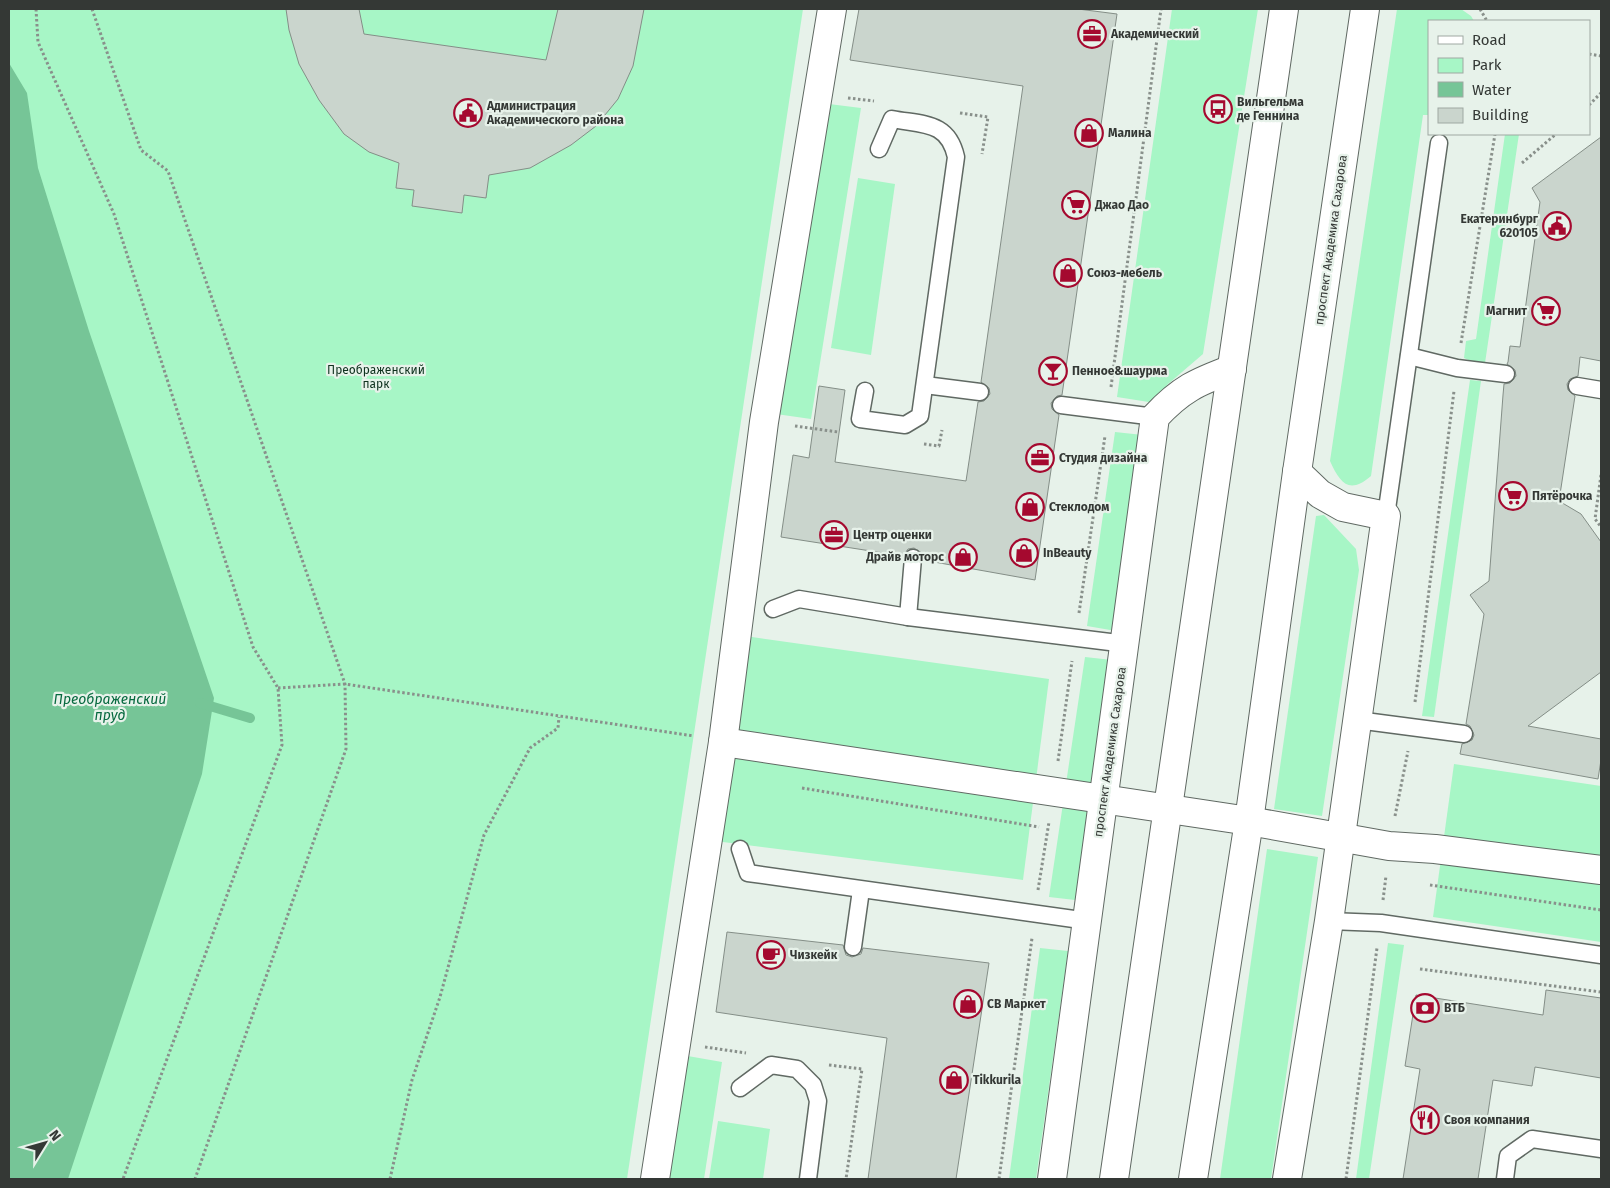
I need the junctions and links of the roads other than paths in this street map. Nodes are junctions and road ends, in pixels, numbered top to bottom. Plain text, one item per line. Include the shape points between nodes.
1 (832, 9) edge
2 (1284, 9) edge
3 (1364, 9) edge
4 (1439, 143) dead end
5 (879, 149) dead end
6 (1408, 356) junction
7 (1232, 369) junction
8 (1506, 374) dead end
9 (925, 385) junction
10 (1577, 386) dead end
11 (1601, 390) edge
12 (865, 391) dead end
13 (980, 392) dead end
14 (1061, 405) dead end
15 (1155, 417) junction
16 (1297, 472) junction
17 (1386, 516) junction
18 (913, 558) dead end
19 (773, 609) dead end
20 (908, 616) junction
21 (1126, 644) junction
22 (1357, 720) junction
23 (1464, 734) dead end
24 (723, 742) junction
25 (1103, 800) junction
26 (1168, 809) junction
27 (1249, 821) junction
28 (1340, 838) junction
29 (740, 849) dead end
30 (1601, 870) edge
31 (861, 890) junction
32 (1088, 921) junction
33 (1329, 921) junction
34 (853, 946) dead end
35 (1601, 955) edge
36 (740, 1088) dead end
37 (1601, 1149) edge
38 (655, 1179) edge
39 (808, 1179) edge
40 (1052, 1179) edge
41 (1114, 1179) edge
42 (1193, 1179) edge
43 (1287, 1179) edge
44 (1505, 1179) edge

1 - 24 street via 764,422
2 - 7 street
3 - 16 street, проспект Академика Сахарова
4 - 6 lane
5 - 9 lane via 892,119 938,128 953,142 956,157
6 - 8 lane via 1457,368
6 - 17 lane
7 - 15 street via 1176,395
7 - 26 street
9 - 12 lane via 920,416 905,425 860,419
9 - 13 lane
10 - 11 lane
14 - 15 lane
15 - 21 street, проспект Академика Сахарова
16 - 17 street via 1320,494 1343,507
16 - 27 street, проспект Академика Сахарова
17 - 22 street
18 - 20 lane
19 - 20 lane via 799,599
20 - 21 lane
21 - 25 street, проспект Академика Сахарова
22 - 23 lane
22 - 28 street
24 - 25 street
24 - 38 street
25 - 26 street
25 - 32 street, проспект Академика Сахарова
26 - 27 street
26 - 41 street
27 - 28 street
27 - 42 street, проспект Академика Сахарова
28 - 30 street
28 - 33 street
29 - 31 lane via 748,873
31 - 32 lane
31 - 34 lane
32 - 40 street, проспект Академика Сахарова
33 - 35 lane via 1381,923
33 - 43 street
36 - 39 lane via 771,1065 797,1069 813,1085 818,1101
37 - 44 lane via 1532,1139 1508,1156

